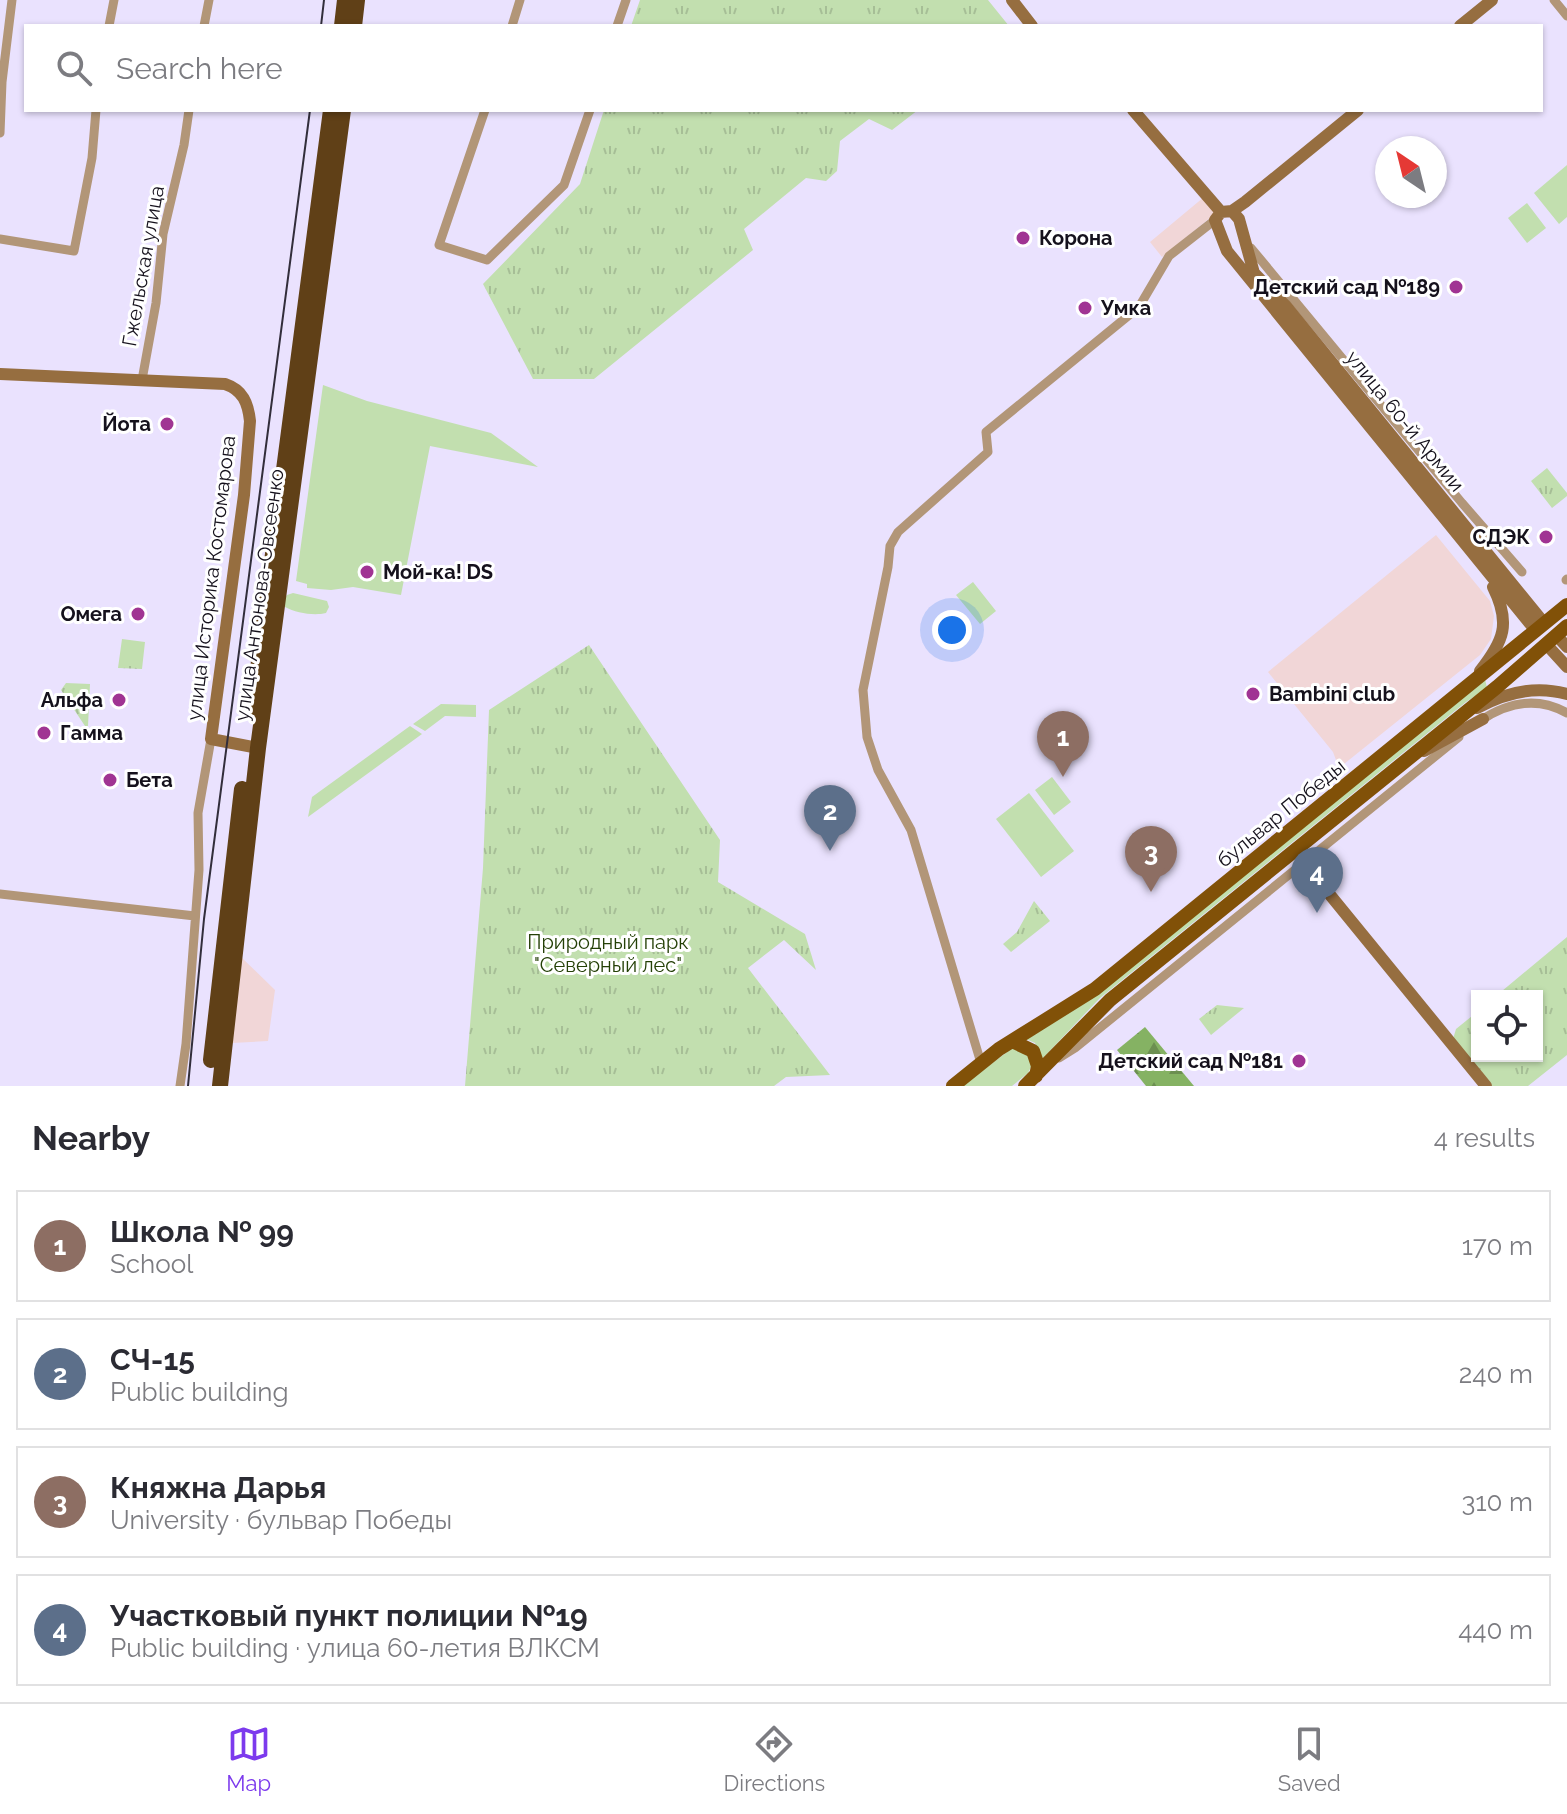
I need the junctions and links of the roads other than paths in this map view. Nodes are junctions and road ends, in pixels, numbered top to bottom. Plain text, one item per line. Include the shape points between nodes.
1 (12, 0) edge
2 (114, 0) edge
3 (209, 0) edge
4 (345, 0) edge
5 (357, 0) edge
6 (520, 0) edge
7 (626, 0) edge
8 (1012, 0) edge
9 (1492, 0) edge
10 (1554, 0) edge
11 (1567, 16) edge
12 (109, 24) edge
13 (204, 24) edge
14 (342, 24) edge
15 (354, 24) edge
16 (513, 24) edge
17 (618, 24) edge
18 (1030, 24) edge
19 (1462, 24) edge
20 (96, 112) edge
21 (189, 112) edge
22 (331, 112) edge
23 (342, 112) edge
24 (484, 112) edge
25 (589, 112) edge
26 (1135, 112) edge
27 (1355, 112) edge
28 (0, 133) edge
29 (333, 144) junction
30 (1223, 214) junction
31 (0, 239) edge
32 (1249, 249) junction
33 (1227, 251) junction
34 (0, 374) edge
35 (142, 380) junction
36 (1420, 481) junction
37 (1485, 569) junction
38 (1522, 572) dead end
39 (1567, 605) edge
40 (1540, 627) junction
41 (1556, 635) edge
42 (1567, 647) edge
43 (1567, 667) edge
44 (1467, 687) junction
45 (1567, 694) edge
46 (1567, 713) edge
47 (1483, 719) junction
48 (1447, 726) junction
49 (211, 739) junction
50 (253, 748) junction
51 (1401, 764) junction
52 (1304, 863) junction
53 (0, 894) edge
54 (195, 916) junction
55 (1012, 1041) junction
56 (981, 1063) junction
57 (1049, 1064) junction
58 (1031, 1081) edge
59 (180, 1086) edge
60 (209, 1086) edge
61 (220, 1086) edge
62 (953, 1086) edge
63 (1486, 1086) edge

1 - 28 street
2 - 12 street
3 - 13 street
4 - 14 highway
5 - 15 highway
6 - 16 street
7 - 17 street
8 - 18 street
9 - 19 street
10 - 11 street
20 - 31 street via 74,251
21 - 35 street, Гжельская улица via 163,234
22 - 29 highway, улица Антонова-Овсеенко
23 - 29 highway, улица Антонова-Овсеенко
24 - 25 street via 439,245 487,260 564,185
26 - 30 street, улица 60-й Армии
27 - 30 street
29 - 50 highway, улица Антонова-Овсеенко
30 - 32 street, улица 60-й Армии via 1239,219
30 - 33 street, улица 60-й Армии
30 - 56 street via 1169,256 1139,307 986,432 988,452 898,532 890,546 863,690 867,737 885,787 911,830
32 - 33 street via 1235,256
32 - 36 street, улица 60-й Армии via 1254,273 1286,306
32 - 38 street
33 - 36 street, улица 60-й Армии
34 - 35 street
35 - 49 street, улица Историка Костомарова via 225,384 241,394 250,421
36 - 37 street, улица 60-й Армии
36 - 40 street, улица 60-й Армии
37 - 40 street, улица 60-й Армии
37 - 44 street via 1502,607 1503,628 1491,657
39 - 40 main road, бульвар Победы
40 - 41 main road, улица 60-й Армии
40 - 44 main road, бульвар Победы
41 - 42 street, улица 60-й Армии
41 - 43 street, улица 60-й Армии
41 - 48 main road, бульвар Победы
44 - 55 main road, бульвар Победы via 1095,989
45 - 48 street via 1517,691
46 - 47 street via 1530,702 1504,707
47 - 51 street
47 - 52 street
48 - 51 main road, бульвар Победы
49 - 50 street, улица Историка Костомарова
49 - 54 street, улица Историка Костомарова via 198,813
50 - 60 highway, улица Антонова-Овсеенко via 222,944
50 - 61 highway, улица Антонова-Овсеенко
51 - 57 main road, бульвар Победы via 1110,1000
52 - 57 street
52 - 63 street
53 - 54 street
54 - 59 street, улица Историка Костомарова
55 - 56 main road, бульвар Победы
55 - 58 main road, бульвар Победы via 1033,1051 1038,1066
56 - 62 main road, бульвар Победы
57 - 58 main road, бульвар Победы

